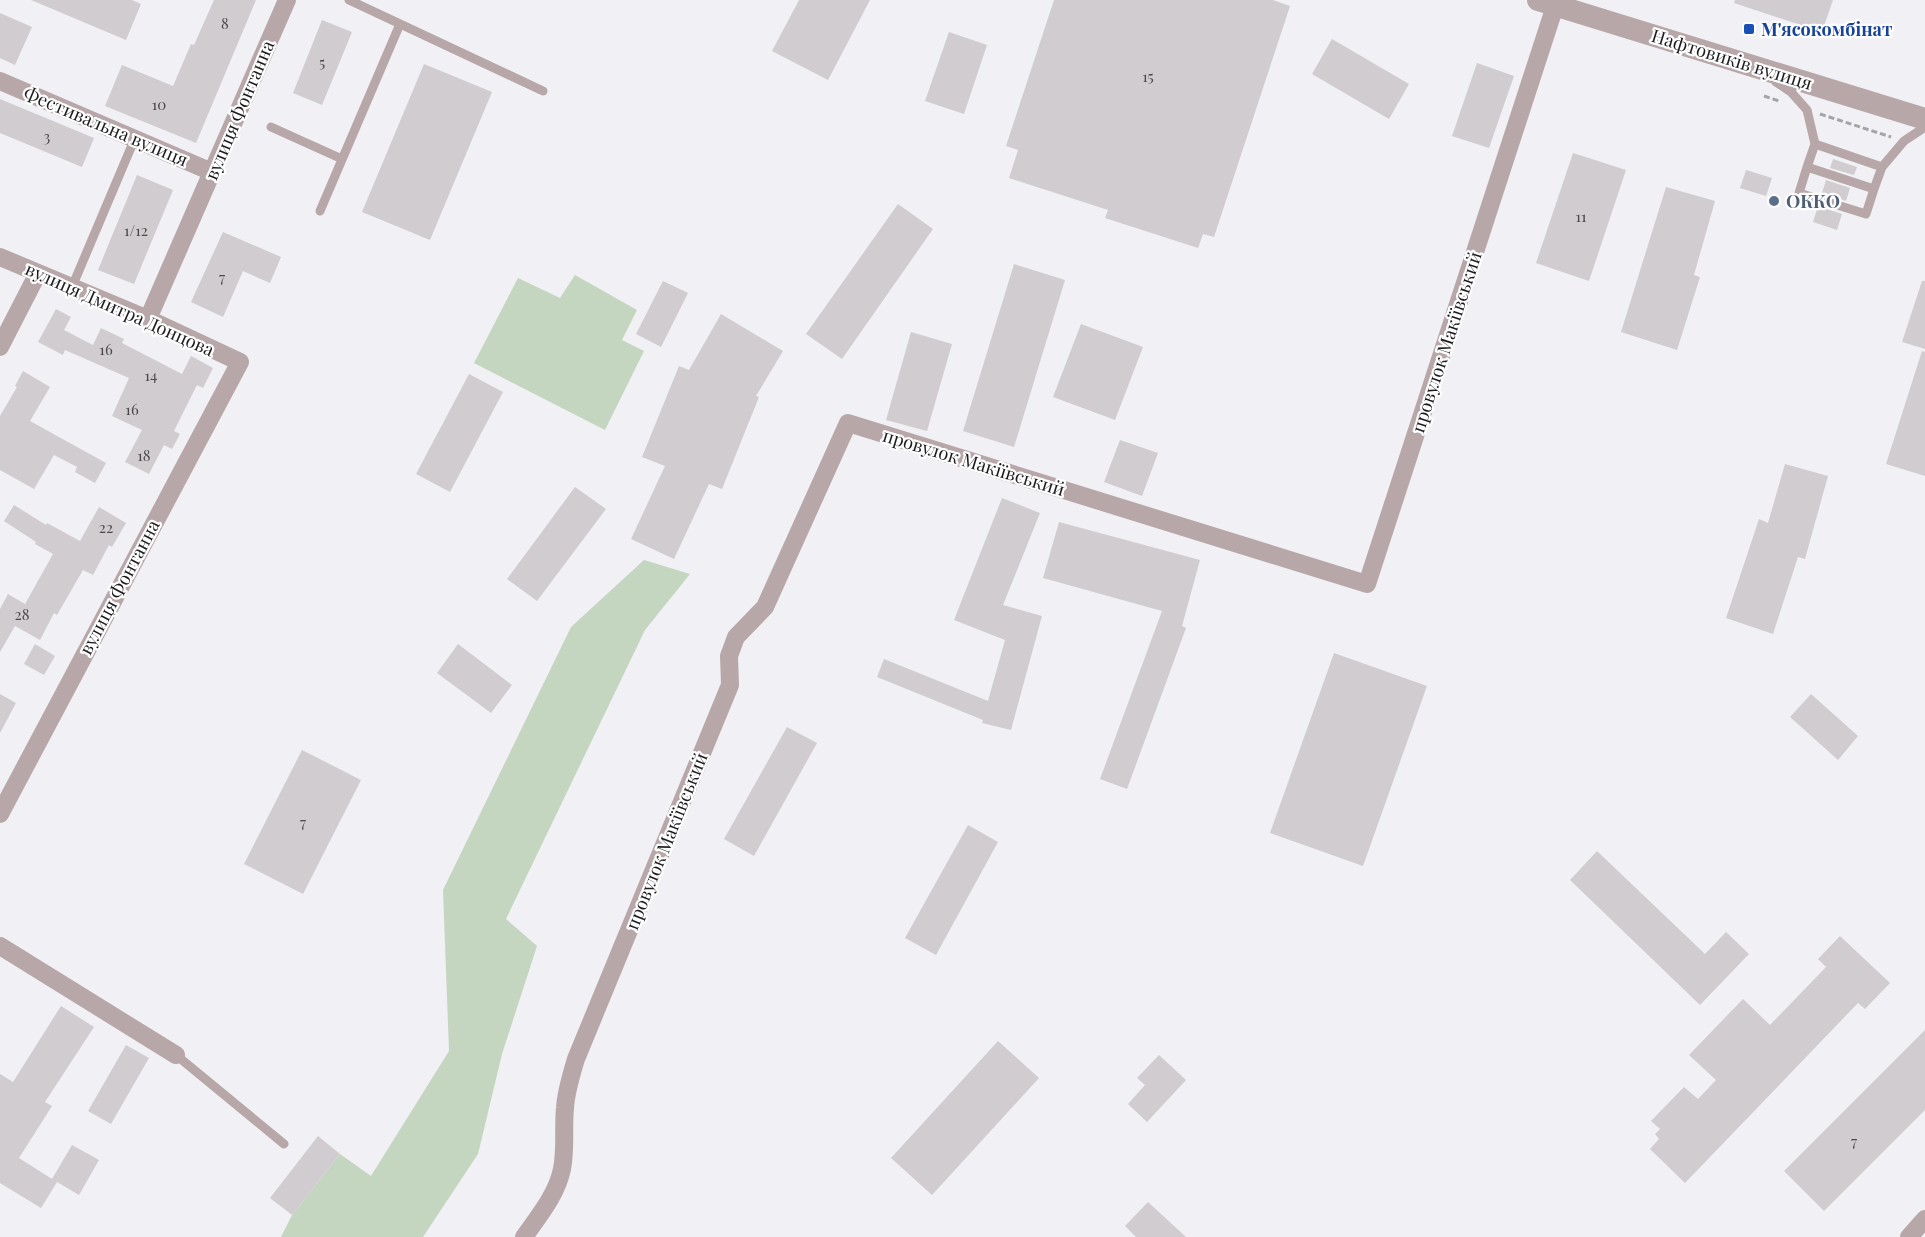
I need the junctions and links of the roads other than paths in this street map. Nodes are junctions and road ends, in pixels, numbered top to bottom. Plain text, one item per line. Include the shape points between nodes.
1 (287, 0) edge
2 (349, 0) edge
3 (1560, 4) edge
4 (400, 24) junction
5 (1752, 65) junction
6 (0, 81) edge
7 (543, 91) dead end
8 (1925, 119) edge
9 (271, 127) dead end
10 (1925, 127) edge
11 (135, 138) junction
12 (1815, 144) junction
13 (342, 159) junction
14 (1807, 167) junction
15 (1882, 167) junction
16 (213, 172) junction
17 (1874, 189) junction
18 (320, 211) dead end
19 (0, 257) edge
20 (39, 273) junction
21 (72, 287) junction
22 (148, 319) junction
23 (0, 347) edge
24 (240, 362) joint
25 (0, 813) edge
26 (0, 945) edge
27 (176, 1055) joint
28 (284, 1144) dead end
29 (1925, 1219) edge
30 (524, 1237) edge
31 (1909, 1237) edge

1 - 16 street, вулиця Фонтанна
2 - 4 lane
3 - 5 street, Нафтовиків вулиця
3 - 30 street, провулок Макіївський via 1367,584 848,423 765,607 736,637 732,647 730,685 576,1059 567,1087 562,1170 554,1192
4 - 7 lane
4 - 13 lane
5 - 8 street, Нафтовиків вулиця
5 - 12 lane via 1791,92 1807,110
6 - 11 street, Фестивальна вулиця
9 - 13 lane
10 - 15 lane via 1904,141
11 - 16 street, Фестивальна вулиця
11 - 21 lane
12 - 14 lane
12 - 15 lane
13 - 18 lane
14 - 17 lane
14 - 17 lane via 1799,193 1832,204 1866,214
15 - 17 lane
16 - 22 street, вулиця Фонтанна
19 - 20 street, вулиця Дмитра Донцова
20 - 21 street, вулиця Дмитра Донцова
20 - 23 street
21 - 22 street, вулиця Дмитра Донцова
22 - 24 street, вулиця Дмитра Донцова
24 - 25 street, вулиця Фонтанна
26 - 27 street
27 - 28 lane
29 - 31 street

